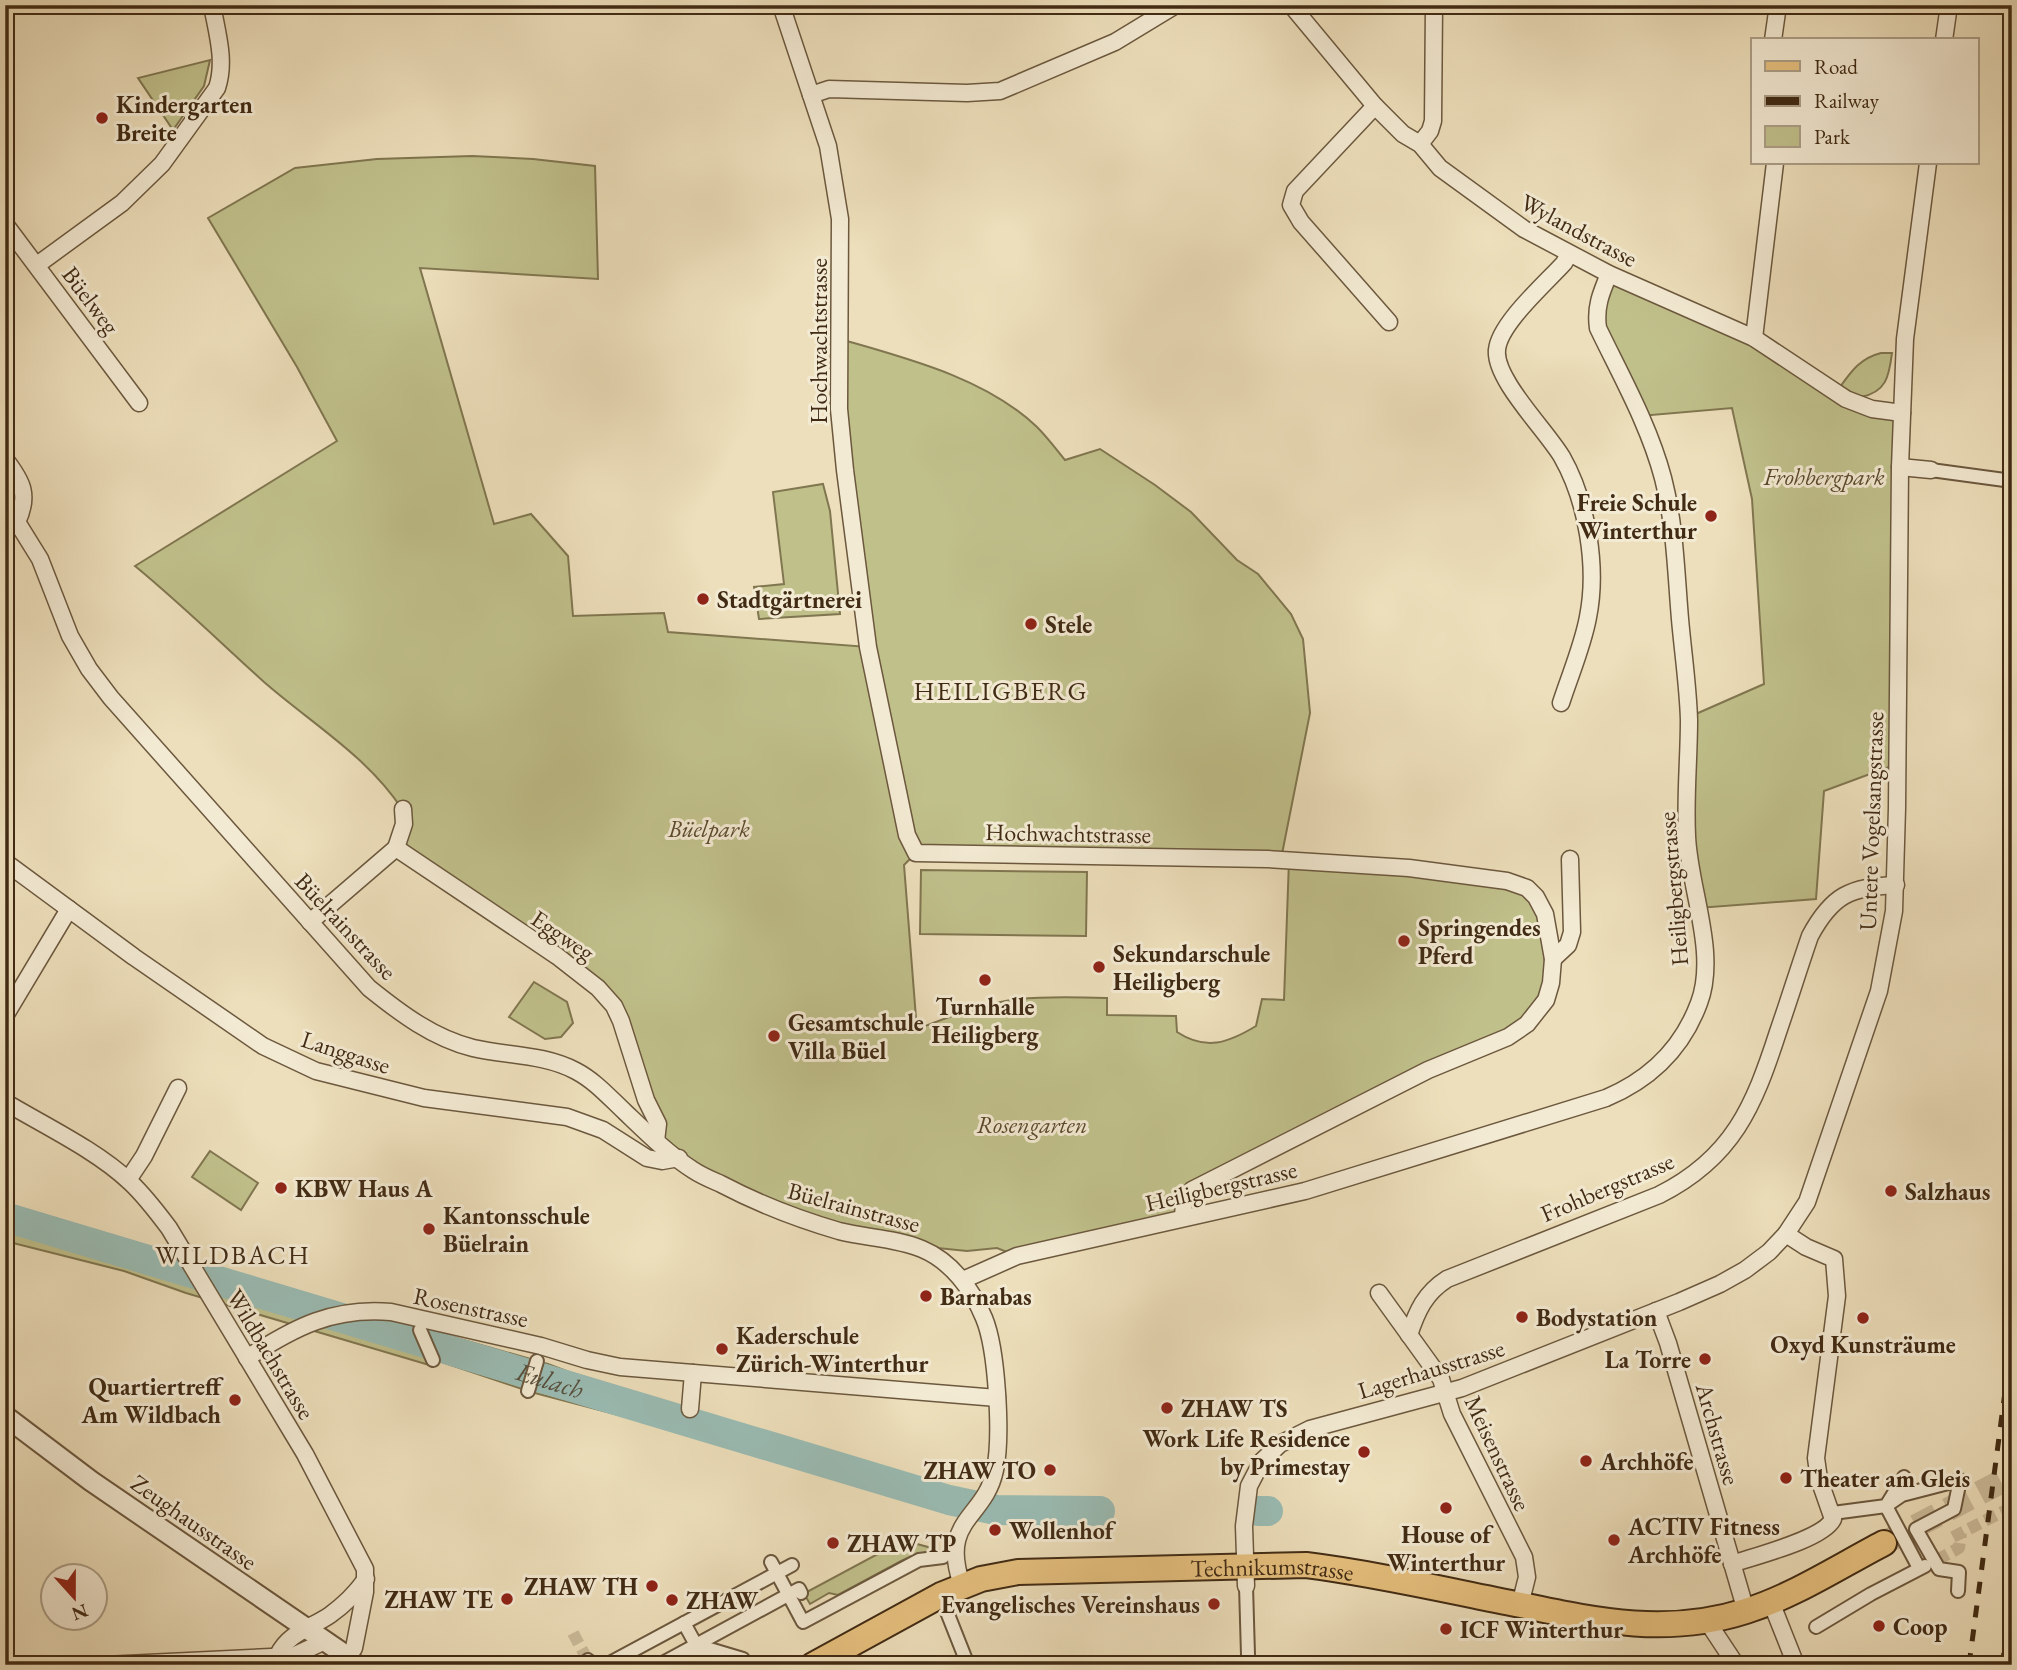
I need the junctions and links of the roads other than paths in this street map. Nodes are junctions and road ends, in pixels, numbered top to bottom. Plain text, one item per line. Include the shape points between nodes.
1 (212, 5) edge
2 (781, 5) edge
3 (1176, 5) edge
4 (1291, 5) edge
5 (1434, 5) edge
6 (1778, 5) edge
7 (1949, 5) edge
8 (1773, 38) edge
9 (1944, 38) edge
10 (811, 94) junction
11 (1375, 106) junction
12 (1420, 144) junction
13 (1776, 164) edge
14 (1928, 164) edge
15 (5, 224) edge
16 (1569, 254) junction
17 (37, 265) junction
18 (1609, 274) junction
19 (1389, 322) dead end
20 (1754, 338) junction
21 (139, 403) dead end
22 (1902, 413) junction
23 (5, 459) edge
24 (1900, 467) junction
25 (1931, 470) joint
26 (2012, 481) edge
27 (11, 523) edge
28 (1561, 703) dead end
29 (402, 809) dead end
30 (396, 848) junction
31 (1570, 859) dead end
32 (5, 862) edge
33 (1896, 885) junction
34 (69, 909) junction
35 (310, 922) junction
36 (1553, 959) junction
37 (5, 1016) edge
38 (177, 1088) dead end
39 (5, 1102) edge
40 (656, 1141) junction
41 (679, 1158) junction
42 (128, 1180) junction
43 (1183, 1217) junction
44 (1786, 1234) junction
45 (963, 1280) junction
46 (1380, 1293) dead end
47 (1656, 1311) junction
48 (420, 1330) dead end
49 (1409, 1335) junction
50 (247, 1357) junction
51 (433, 1360) dead end
52 (537, 1361) dead end
53 (693, 1373) junction
54 (528, 1391) dead end
55 (1446, 1393) junction
56 (997, 1398) junction
57 (690, 1409) dead end
58 (5, 1416) edge
59 (1905, 1477) dead end
60 (1886, 1506) junction
61 (1833, 1513) junction
62 (1916, 1529) junction
63 (1884, 1543) tunnel mouth
64 (1933, 1555) junction
65 (943, 1557) dead end
66 (1917, 1563) junction
67 (1732, 1564) junction
68 (792, 1565) dead end
69 (774, 1567) junction
70 (1246, 1576) junction
71 (366, 1579) junction
72 (962, 1585) junction
73 (1958, 1591) dead end
74 (795, 1594) junction
75 (1771, 1602) junction
76 (1520, 1605) junction
77 (1746, 1611) junction
78 (947, 1612) dead end
79 (329, 1615) junction
80 (1707, 1621) junction
81 (684, 1623) junction
82 (1815, 1627) dead end
83 (306, 1629) junction
84 (356, 1632) junction
85 (326, 1641) junction
86 (696, 1645) junction
87 (743, 1659) dead end
88 (280, 1660) edge
89 (352, 1661) edge
90 (105, 1665) edge
91 (606, 1665) edge
92 (659, 1665) edge
93 (688, 1665) edge
94 (707, 1665) edge
95 (813, 1665) edge
96 (968, 1665) edge
97 (1250, 1665) edge
98 (1736, 1665) edge
99 (1796, 1665) edge

1 - 17 street via 222,60 217,88 162,163 122,203
2 - 10 street, Hochwachtstrasse
3 - 10 street via 1115,42 999,91 829,89
4 - 11 street, Wylandstrasse
5 - 12 street via 1433,121
6 - 8 street
7 - 9 street
10 - 36 street, Hochwachtstrasse via 828,146 840,219 839,409 868,648 907,835 916,853 1281,859 1507,881 1527,888 1536,897 1545,914
11 - 12 street, Wylandstrasse
11 - 19 street via 1295,191 1291,205
12 - 16 street, Wylandstrasse via 1434,163 1477,198
13 - 20 street
14 - 22 street, Untere Vogelsangstrasse via 1905,339
15 - 17 street, Büelweg
16 - 18 street, Wylandstrasse
16 - 28 street via 1501,331 1496,351 1501,373 1561,456 1577,488 1586,524 1591,574 1588,617
17 - 21 street, Büelweg
18 - 20 street, Wylandstrasse
18 - 43 street, Heiligbergstrasse via 1598,301 1598,328 1663,477 1673,532 1689,717 1687,836 1703,940 1700,1001 1669,1057 1623,1091 1305,1191
20 - 22 street, Wylandstrasse via 1846,399
22 - 24 street, Untere Vogelsangstrasse
23 - 27 street via 24,492 24,508
24 - 25 street
24 - 33 street, Untere Vogelsangstrasse
25 - 26 street
27 - 35 street, Büelrainstrasse via 40,559 69,636 111,698
29 - 30 street via 404,824
30 - 35 street
30 - 40 street, Eggweg via 557,956 614,1006 658,1124
31 - 36 street via 1573,932 1568,945
32 - 34 street, Langgasse
33 - 44 street, Untere Vogelsangstrasse via 1878,991 1807,1202
33 - 49 street, Frohbergstrasse via 1858,888 1838,897 1817,921 1758,1093 1730,1138 1703,1166 1659,1195 1447,1279 1425,1297
34 - 37 street
34 - 41 street, Langgasse via 263,1046 316,1071 424,1098 567,1117 603,1130 647,1158
35 - 40 street, Büelrainstrasse via 369,988 420,1026 474,1048 540,1058 575,1071 598,1086
36 - 43 street, Hochwachtstrasse via 1546,999 1527,1024 1192,1190 1184,1202
38 - 42 street
39 - 42 street, Wildbachstrasse
40 - 41 street, Büelrainstrasse
41 - 45 street, Büelrainstrasse via 693,1170 784,1213 842,1232 923,1249
42 - 50 street, Wildbachstrasse via 148,1200
43 - 45 street, Heiligbergstrasse via 1017,1256
44 - 47 street, Lagerhausstrasse via 1745,1270
44 - 61 street via 1835,1259 1837,1296 1816,1458
45 - 56 street via 991,1336
46 - 49 street, Meisenstrasse
47 - 55 street, Lagerhausstrasse
47 - 67 street, Archstrasse
48 - 51 street
49 - 55 street, Meisenstrasse
50 - 53 street, Rosenstrasse via 311,1323 361,1310 391,1312 621,1367
50 - 71 street, Wildbachstrasse via 338,1515
52 - 54 street
53 - 56 street, Rosenstrasse
53 - 57 street
55 - 70 street, Lagerhausstrasse via 1310,1429 1273,1449 1249,1486 1244,1527
55 - 76 street, Meisenstrasse via 1452,1414 1524,1557 1527,1577
56 - 72 street via 995,1469 990,1486 958,1534 956,1569
58 - 83 street, Zeughausstrasse
59 - 60 street
60 - 61 street
60 - 62 street via 1902,1495 1960,1480 1954,1509
60 - 66 street
61 - 67 street via 1832,1523 1819,1532
62 - 64 street
62 - 66 street
63 - 75 main road, Technikumstrasse
64 - 66 street
64 - 73 street via 1939,1569 1959,1572
65 - 74 street via 919,1560 803,1622
66 - 82 street
67 - 77 street, Archstrasse
68 - 69 street
69 - 74 street
69 - 81 street
70 - 72 main road, Technikumstrasse via 1018,1572
70 - 76 main road, Technikumstrasse via 1306,1565
70 - 97 street
71 - 79 street
71 - 84 street
72 - 95 main road, Technikumstrasse
74 - 86 street
75 - 77 main road, Technikumstrasse
75 - 99 street
76 - 80 main road, Technikumstrasse via 1616,1623
77 - 80 main road, Technikumstrasse
78 - 96 street
79 - 83 street
79 - 84 street via 339,1611 351,1614
80 - 98 street
81 - 86 street
81 - 91 street
83 - 85 street, Zeughausstrasse
83 - 88 street via 288,1639
84 - 89 street
85 - 88 street
85 - 89 street, Zeughausstrasse
86 - 87 street
86 - 92 street
86 - 93 street
86 - 94 street
88 - 90 street

